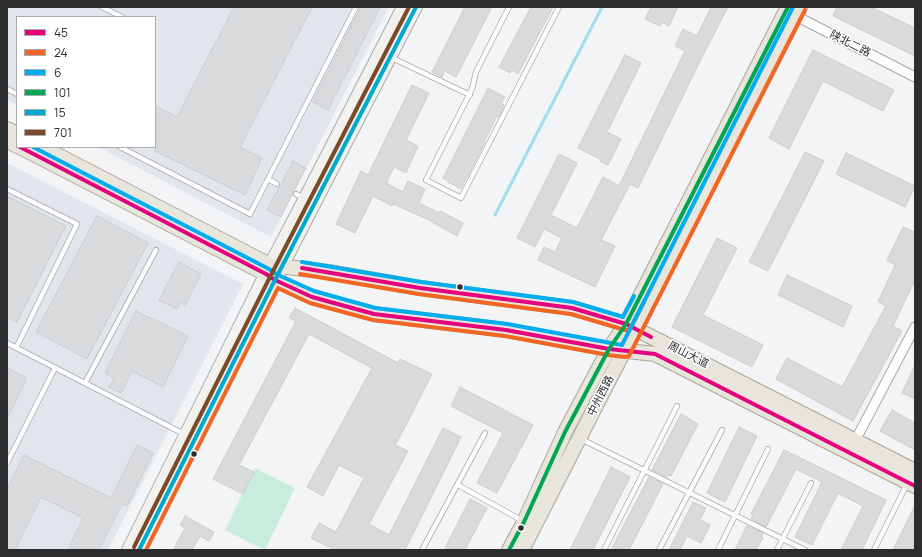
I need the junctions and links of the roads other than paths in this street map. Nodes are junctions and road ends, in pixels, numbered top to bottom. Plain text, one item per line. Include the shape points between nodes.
1 (102, 7) edge
2 (356, 7) edge
3 (403, 7) edge
4 (416, 7) edge
5 (509, 7) edge
6 (559, 7) edge
7 (792, 10) edge
8 (120, 16) edge
9 (390, 57) junction
10 (915, 78) edge
11 (7, 89) edge
12 (16, 94) edge
13 (470, 95) junction
14 (7, 129) edge
15 (16, 134) edge
16 (7, 140) edge
17 (16, 145) edge
18 (22, 148) edge
19 (44, 148) edge
20 (122, 148) edge
21 (268, 179) junction
22 (277, 184) dead end
23 (7, 189) edge
24 (305, 199) junction
25 (156, 250) dead end
26 (273, 271) junction
27 (631, 326) junction
28 (915, 327) edge
29 (7, 343) edge
30 (16, 348) junction
31 (609, 349) junction
32 (625, 351) junction
33 (55, 368) junction
34 (85, 383) junction
35 (677, 406) dead end
36 (722, 430) dead end
37 (486, 433) dead end
38 (190, 437) junction
39 (580, 438) junction
40 (855, 441) junction
41 (768, 449) dead end
42 (7, 463) edge
43 (645, 470) junction
44 (913, 477) edge
45 (811, 483) dead end
46 (458, 485) junction
47 (689, 492) junction
48 (735, 515) junction
49 (524, 522) junction
50 (782, 539) junction
51 (128, 550) edge
52 (139, 550) edge
53 (422, 550) edge
54 (509, 550) edge
55 (522, 550) edge
56 (604, 550) edge
57 (659, 550) edge
58 (718, 550) edge
59 (777, 550) edge
60 (805, 550) edge
61 (874, 550) edge

1 - 8 lane
2 - 21 lane
3 - 24 street
4 - 9 street
5 - 13 lane via 476,72
6 - 13 lane via 461,198 426,180
7 - 10 street, 陕北二路
7 - 27 main road, 中州西路
9 - 13 lane
9 - 24 street
11 - 12 lane
14 - 15 main road
16 - 17 main road
18 - 26 main road, 周山大道
19 - 26 main road, 周山大道
20 - 21 lane via 250,214
21 - 22 lane
23 - 30 lane via 77,224
24 - 26 street
25 - 34 lane
26 - 27 main road, 周山大道 via 329,272 420,288 572,308
26 - 31 main road, 周山大道 via 312,297 374,314 506,330
26 - 38 street
27 - 31 main road, 中州西路
27 - 32 main road, 中州西路
27 - 40 main road, 周山大道
28 - 40 street
29 - 30 lane
30 - 33 lane
31 - 32 main road, 周山大道
31 - 49 main road, 中州西路 via 565,432
32 - 39 main road, 中州西路
32 - 44 main road, 周山大道 via 655,354
33 - 34 lane
33 - 42 lane
34 - 38 lane
35 - 43 lane
36 - 47 lane
37 - 46 lane
38 - 51 street
38 - 52 street
39 - 43 lane
39 - 55 main road, 中州西路
40 - 44 main road, 周山大道
41 - 48 lane
43 - 47 lane
43 - 56 lane
44 - 61 lane
45 - 50 lane
46 - 49 lane
46 - 53 lane
47 - 48 lane
47 - 57 lane
48 - 50 lane
48 - 58 lane
49 - 54 main road, 中州西路
50 - 59 lane
50 - 60 lane

